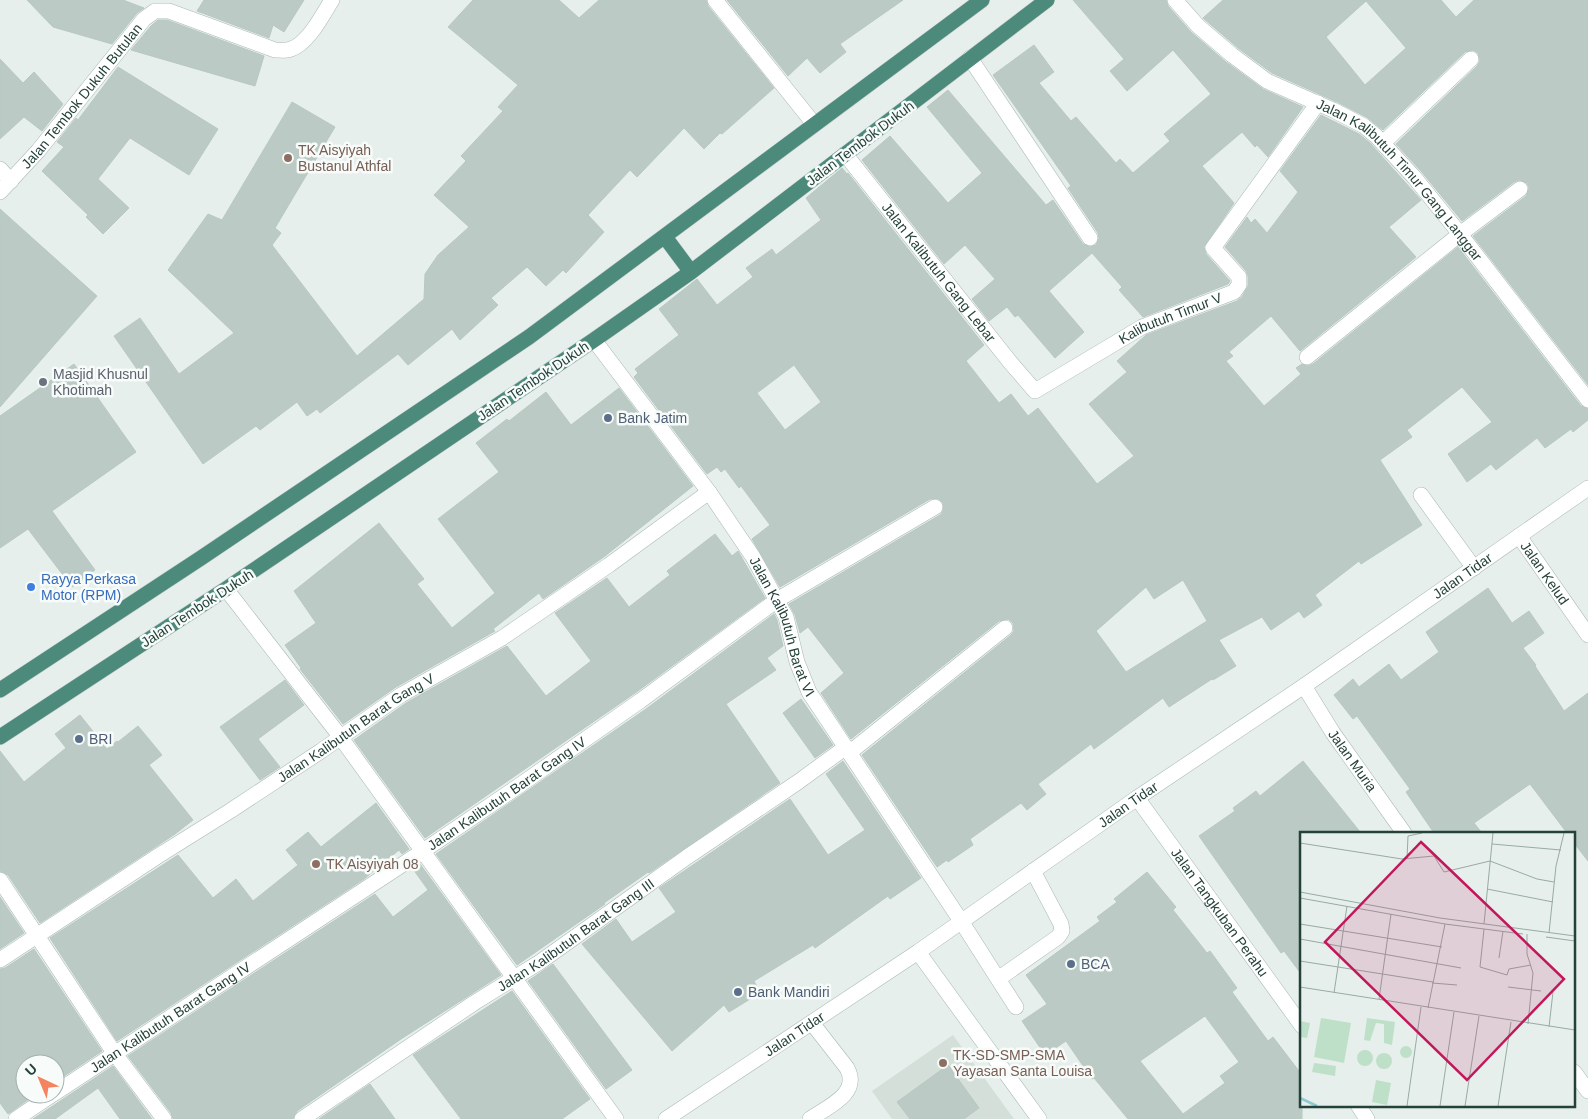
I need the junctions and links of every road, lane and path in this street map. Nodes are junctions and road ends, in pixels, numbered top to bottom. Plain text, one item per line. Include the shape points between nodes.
1 (332, 0) edge
2 (715, 0) edge
3 (982, 0) edge
4 (1047, 0) edge
5 (1175, 0) edge
6 (970, 58) junction
7 (1471, 59) dead end
8 (1318, 103) junction
9 (814, 124) junction
10 (1383, 143) junction
11 (844, 154) junction
12 (0, 169) edge
13 (12, 181) junction
14 (1520, 189) dead end
15 (0, 192) edge
16 (1460, 234) junction
17 (665, 237) junction
18 (1090, 238) dead end
19 (691, 272) junction
20 (594, 340) junction
21 (1307, 357) dead end
22 (1035, 391) joint
23 (1588, 400) edge
24 (1588, 488) edge
25 (709, 492) junction
26 (1421, 495) dead end
27 (934, 508) dead end
28 (1519, 536) junction
29 (1474, 568) junction
30 (226, 589) junction
31 (777, 600) junction
32 (1005, 628) dead end
33 (1588, 635) edge
34 (1304, 686) junction
35 (0, 690) edge
36 (0, 736) edge
37 (341, 738) junction
38 (848, 750) junction
39 (1137, 798) junction
40 (1403, 832) edge
41 (423, 851) junction
42 (1033, 870) junction
43 (0, 880) edge
44 (961, 921) junction
45 (37, 935) junction
46 (918, 952) junction
47 (0, 960) edge
48 (513, 978) junction
49 (998, 979) junction
50 (1016, 1007) dead end
51 (812, 1022) junction
52 (1300, 1023) edge
53 (115, 1054) junction
54 (1576, 1075) edge
55 (65, 1087) edge
56 (1588, 1091) edge
57 (39, 1104) edge
58 (1359, 1106) edge
59 (16, 1119) edge
60 (164, 1119) edge
61 (302, 1119) edge
62 (616, 1119) edge
63 (666, 1119) edge
64 (810, 1119) edge
65 (1039, 1119) edge
66 (1367, 1119) edge

1 - 13 street, Jalan Tembok Dukuh Butulan via 307,38 289,50 275,50 169,11 155,11 144,19
2 - 9 street
3 - 9 highway
4 - 6 highway, Jalan Tembok Dukuh
5 - 8 street, Jalan Kalibutuh Timur Gang Langgar via 1198,26 1267,81
6 - 11 highway, Jalan Tembok Dukuh
6 - 18 street
7 - 10 street
8 - 10 street, Jalan Kalibutuh Timur Gang Langgar via 1364,126
8 - 22 street, Kalibutuh Timur V via 1213,248 1239,277 1240,285 1234,292 1142,327
9 - 17 highway
10 - 16 street, Jalan Kalibutuh Timur Gang Langgar
11 - 19 highway, Jalan Tembok Dukuh
11 - 22 street, Jalan Kalibutuh Gang Lebar
12 - 13 street
13 - 15 street, Jalan Tembok Dukuh Butulan
14 - 16 street
16 - 21 street
16 - 23 street, Jalan Kalibutuh Timur Gang Langgar
17 - 19 highway
17 - 35 highway via 528,337
19 - 20 highway, Jalan Tembok Dukuh
20 - 25 street, Jalan Kalibutuh Barat VI
20 - 30 highway, Jalan Tembok Dukuh
24 - 28 street, Jalan Tidar
25 - 31 street, Jalan Kalibutuh Barat VI via 753,557
25 - 37 street, Jalan Kalibutuh Barat Gang V via 511,632 401,695
26 - 29 street
27 - 31 street, Jalan Kalibutuh Barat Gang IV
28 - 29 street, Jalan Tidar
28 - 33 street, Jalan Kelud
29 - 34 street, Jalan Tidar
30 - 36 highway, Jalan Tembok Dukuh
30 - 37 street
31 - 38 street, Jalan Kalibutuh Barat VI via 786,617 797,662 809,692
31 - 41 street, Jalan Kalibutuh Barat Gang IV via 640,701
32 - 38 street, Jalan Kalibutuh Barat Gang III
34 - 39 street, Jalan Tidar
34 - 40 street, Jalan Muria
37 - 41 street
37 - 45 street, Jalan Kalibutuh Barat Gang V
38 - 44 street, Jalan Kalibutuh Barat VI
38 - 48 street, Jalan Kalibutuh Barat Gang III
39 - 42 street, Jalan Tidar
39 - 52 street, Jalan Tangkuban Perahu
41 - 48 street
41 - 53 street, Jalan Kalibutuh Barat Gang IV
42 - 44 street, Jalan Tidar
42 - 49 street via 1062,924 1062,931
43 - 45 street
44 - 46 street, Jalan Tidar
44 - 49 street, Jalan Kalibutuh Barat VI
45 - 47 street, Jalan Kalibutuh Barat Gang V
45 - 53 street
46 - 51 street, Jalan Tidar
46 - 65 street
48 - 61 street, Jalan Kalibutuh Barat Gang III
48 - 62 street
49 - 50 street, Jalan Kalibutuh Barat VI
51 - 63 street, Jalan Tidar
51 - 64 street via 851,1076 845,1095
53 - 55 street, Jalan Kalibutuh Barat Gang IV
53 - 60 street
54 - 56 street
57 - 59 street, Jalan Kalibutuh Barat Gang IV
58 - 66 street

